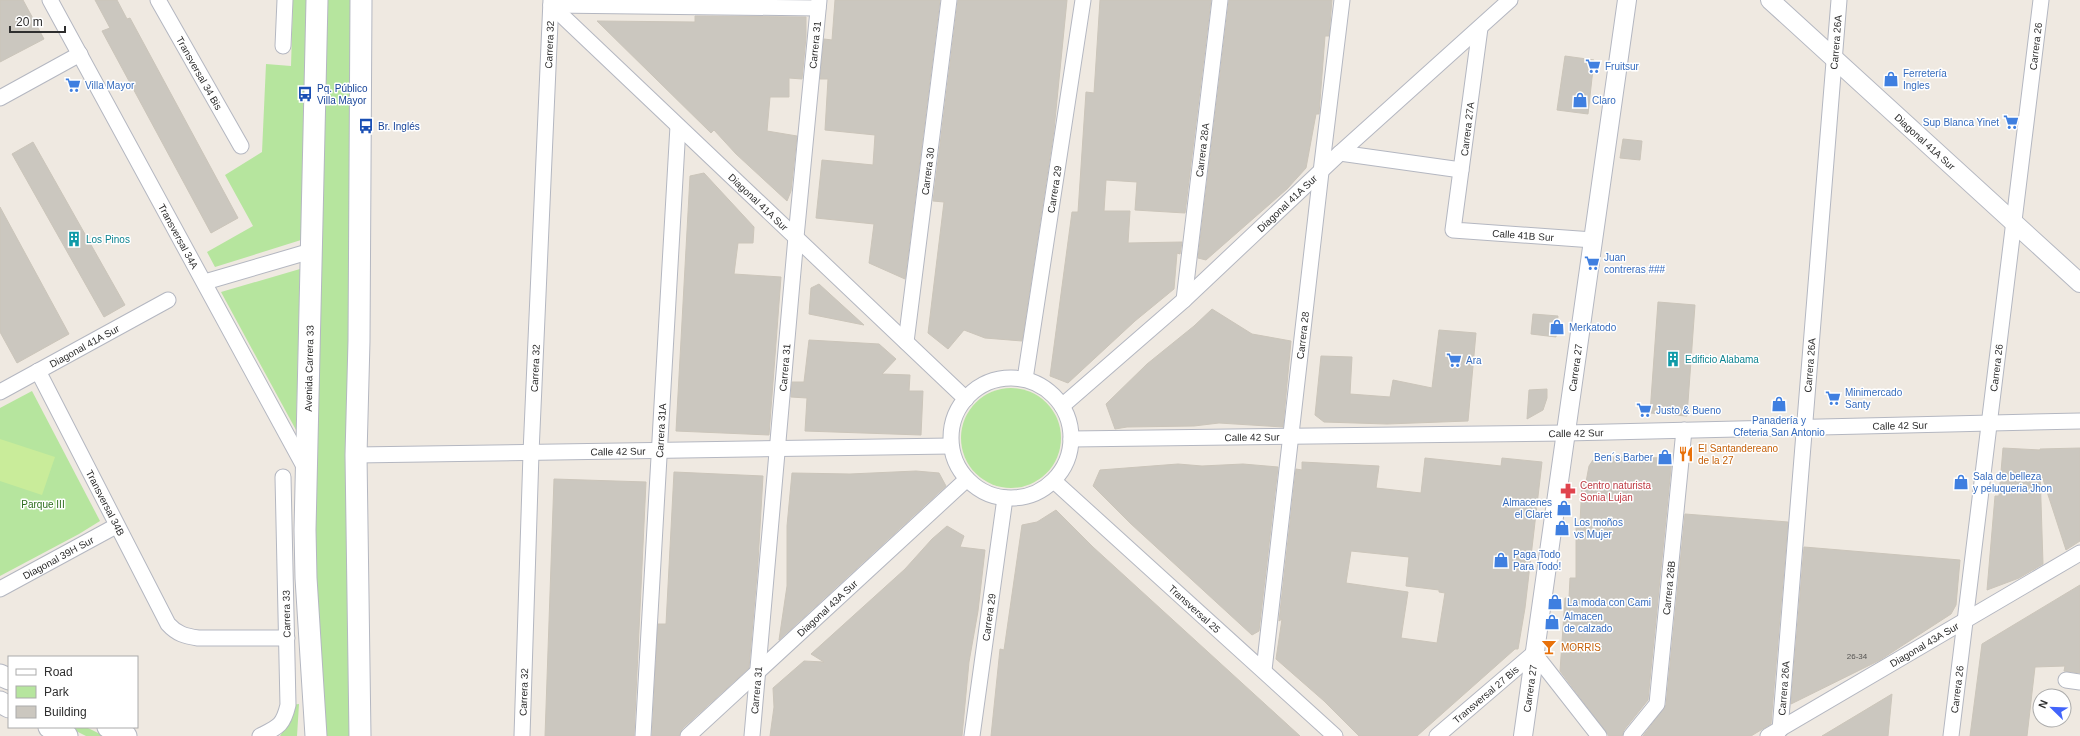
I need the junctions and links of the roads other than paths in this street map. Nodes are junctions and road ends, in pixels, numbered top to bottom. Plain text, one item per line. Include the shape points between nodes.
1 (50, 0) edge
2 (158, 0) edge
3 (285, 0) edge
4 (317, 0) edge
5 (361, 0) edge
6 (949, 0) edge
7 (1083, 0) edge
8 (1220, 0) edge
9 (1342, 0) edge
10 (1510, 0) edge
11 (1627, 0) edge
12 (1770, 0) edge
13 (1839, 0) edge
14 (2041, 0) edge
15 (551, 2) edge
16 (818, 4) edge
17 (1480, 28) junction
18 (283, 46) dead end
19 (80, 54) junction
20 (1834, 59) junction
21 (0, 97) edge
22 (678, 126) junction
23 (241, 146) dead end
24 (1340, 153) junction
25 (1461, 170) junction
26 (1321, 172) junction
27 (2014, 223) junction
28 (1453, 230) joint
29 (796, 237) junction
30 (1593, 240) junction
31 (311, 251) junction
32 (205, 282) junction
33 (2080, 282) edge
34 (168, 300) dead end
35 (1184, 300) junction
36 (906, 342) junction
37 (38, 371) junction
38 (1026, 379) junction
39 (0, 392) edge
40 (966, 398) junction
41 (1062, 406) junction
42 (2080, 421) edge
43 (1990, 423) junction
44 (1804, 427) junction
45 (1684, 430) junction
46 (1566, 432) junction
47 (1291, 436) junction
48 (1071, 439) junction
49 (951, 446) junction
50 (778, 449) junction
51 (660, 451) junction
52 (531, 453) junction
53 (356, 455) junction
54 (307, 473) junction
55 (283, 478) dead end
56 (967, 479) junction
57 (1054, 481) junction
58 (1005, 498) junction
59 (116, 526) junction
60 (2080, 553) edge
61 (0, 590) edge
62 (1965, 620) junction
63 (287, 638) junction
64 (1534, 653) junction
65 (1264, 670) junction
66 (758, 671) junction
67 (51, 728) edge
68 (110, 728) edge
69 (1774, 733) edge
70 (68, 736) edge
71 (126, 736) edge
72 (260, 736) edge
73 (316, 736) edge
74 (360, 736) edge
75 (522, 736) edge
76 (643, 736) edge
77 (688, 736) edge
78 (752, 736) edge
79 (972, 736) edge
80 (1335, 736) edge
81 (1437, 736) edge
82 (1523, 736) edge
83 (1599, 736) edge
84 (1631, 736) edge
85 (1951, 736) edge

1 - 19 street, Transversal 34A
2 - 23 street, Transversal 34 Bis
3 - 18 street
4 - 31 main road, Avenida Carrera 33
5 - 53 main road
6 - 36 street, Carrera 30
7 - 38 street, Carrera 29
8 - 35 street, Carrera 28A
9 - 26 street, Carrera 28
10 - 17 street, Diagonal 41A Sur
11 - 30 street, Carrera 27
12 - 20 street, Diagonal 41A Sur
13 - 20 street, Carrera 26A
14 - 27 street, Carrera 26
15 - 16 street
15 - 22 street, Diagonal 41A Sur
15 - 52 street, Carrera 32
16 - 29 street, Carrera 31
17 - 24 street, Diagonal 41A Sur
17 - 25 street, Carrera 27A
19 - 21 street
19 - 32 street, Transversal 34A
20 - 27 street, Diagonal 41A Sur
20 - 44 street, Carrera 26A
22 - 29 street, Diagonal 41A Sur
22 - 51 street, Carrera 31A
24 - 25 street
24 - 26 street, Diagonal 41A Sur
25 - 28 street, Carrera 27A
26 - 35 street, Diagonal 41A Sur
26 - 47 street, Carrera 28
27 - 33 street, Diagonal 41A Sur
27 - 43 street, Carrera 26
28 - 30 street, Calle 41B Sur
29 - 36 street, Diagonal 41A Sur
29 - 50 street, Carrera 31
30 - 46 street, Carrera 27
31 - 32 street
31 - 54 main road, Avenida Carrera 33
32 - 54 street, Transversal 34A
34 - 37 street, Diagonal 41A Sur
35 - 41 street, Diagonal 41A Sur
36 - 40 street, Diagonal 41A Sur
37 - 39 street, Diagonal 41A Sur
37 - 59 street, Transversal 34B
38 - 40 street via 994,380 979,387
38 - 41 street via 1052,394
40 - 49 street via 956,413 951,429
41 - 48 street via 1069,422
42 - 43 street, Calle 42 Sur
43 - 44 street, Calle 42 Sur
43 - 62 street, Carrera 26
44 - 45 street, Calle 42 Sur
44 - 69 street, Carrera 26A
45 - 46 street, Calle 42 Sur
45 - 84 street, Carrera 26B via 1657,704
46 - 47 street, Calle 42 Sur
46 - 64 street, Carrera 27
47 - 48 street, Calle 42 Sur
47 - 65 street, Carrera 28
48 - 57 street via 1066,462
49 - 50 street, Calle 42 Sur
49 - 56 street via 956,464
50 - 51 street, Calle 42 Sur
50 - 66 street, Carrera 31
51 - 52 street, Calle 42 Sur
51 - 76 street, Carrera 31A
52 - 53 street, Calle 42 Sur
52 - 75 street, Carrera 32
53 - 74 main road
54 - 73 main road, Avenida Carrera 33 via 306,578
55 - 63 street, Carrera 33
56 - 58 street via 978,489
56 - 66 street, Diagonal 43A Sur
57 - 58 street via 1040,492 1023,498
57 - 65 street, Transversal 25
58 - 79 street, Carrera 29
59 - 61 street, Diagonal 39H Sur
59 - 63 street, Transversal 34B via 161,612 176,632 198,638
60 - 62 street, Diagonal 43A Sur
62 - 69 street, Diagonal 43A Sur
62 - 85 street, Carrera 26
63 - 72 street, Carrera 33 via 286,716 280,726
64 - 81 street, Transversal 27 Bis
64 - 82 street, Carrera 27
64 - 83 street
65 - 80 street, Transversal 25
66 - 77 street, Diagonal 43A Sur
66 - 78 street, Carrera 31
67 - 70 main road
68 - 71 main road

